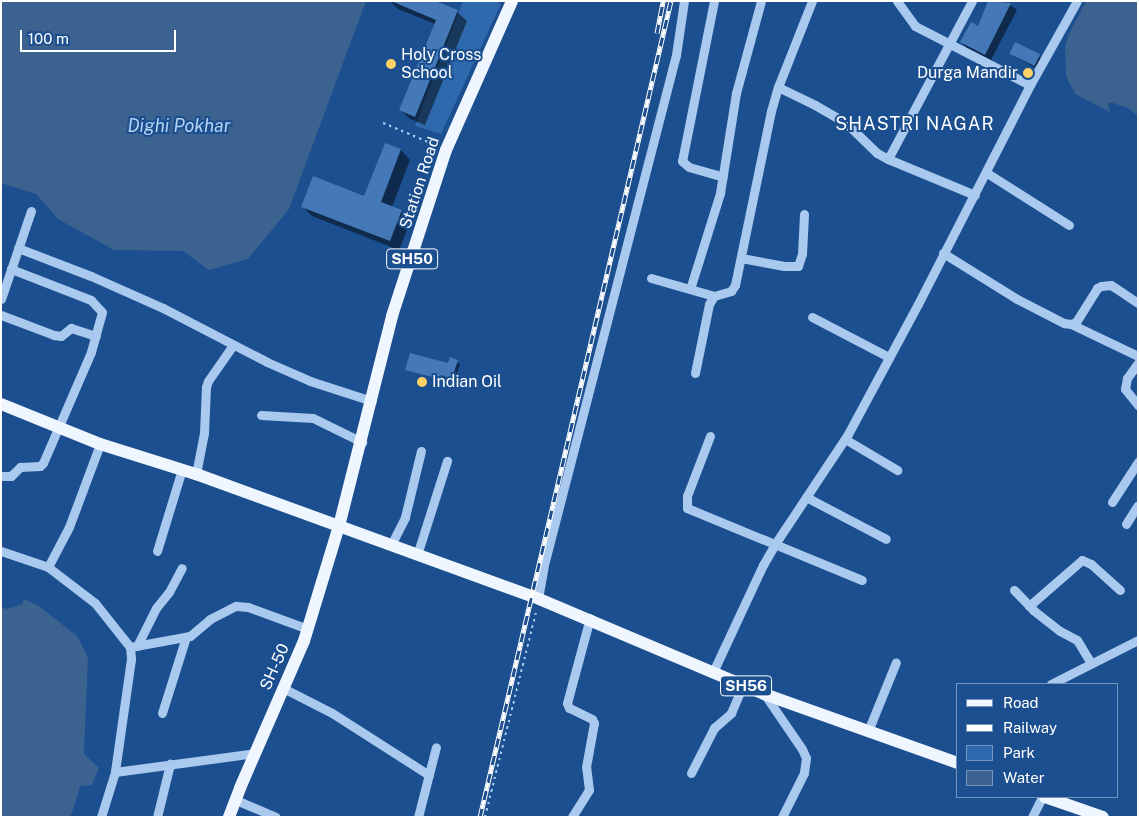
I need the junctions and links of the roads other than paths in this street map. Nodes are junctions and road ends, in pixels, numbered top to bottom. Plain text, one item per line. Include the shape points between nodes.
1 (512, 1) edge
2 (684, 1) edge
3 (714, 1) edge
4 (761, 1) edge
5 (812, 1) edge
6 (972, 1) edge
7 (1077, 1) edge
8 (902, 4) edge
9 (951, 44) junction
10 (1030, 85) junction
11 (778, 88) junction
12 (888, 159) junction
13 (987, 173) junction
14 (723, 178) junction
15 (975, 195) junction
16 (31, 211) dead end
17 (804, 214) dead end
18 (1070, 225) dead end
19 (18, 248) junction
20 (943, 253) junction
21 (741, 258) junction
22 (11, 269) junction
23 (650, 278) dead end
24 (690, 289) junction
25 (714, 296) junction
26 (1, 299) edge
27 (1138, 303) edge
28 (1, 315) edge
29 (812, 317) dead end
30 (1071, 324) junction
31 (96, 336) junction
32 (233, 345) junction
33 (1138, 356) edge
34 (889, 357) junction
35 (1138, 364) edge
36 (695, 373) dead end
37 (372, 401) junction
38 (1, 404) edge
39 (1138, 405) edge
40 (261, 416) dead end
41 (60, 428) junction
42 (710, 436) dead end
43 (845, 439) junction
44 (362, 442) junction
45 (100, 444) junction
46 (421, 451) dead end
47 (447, 461) dead end
48 (1138, 462) edge
49 (182, 469) junction
50 (897, 470) dead end
51 (196, 474) junction
52 (1, 476) edge
53 (806, 497) junction
54 (1112, 502) dead end
55 (1138, 505) edge
56 (1126, 524) dead end
57 (339, 526) junction
58 (886, 539) dead end
59 (775, 544) junction
60 (391, 545) junction
61 (1, 551) edge
62 (157, 551) dead end
63 (417, 555) junction
64 (48, 568) junction
65 (182, 568) dead end
66 (862, 580) dead end
67 (1014, 590) dead end
68 (1120, 590) dead end
69 (538, 599) junction
70 (1029, 606) junction
71 (590, 618) junction
72 (308, 629) junction
73 (186, 637) junction
74 (1138, 640) edge
75 (133, 646) junction
76 (896, 662) dead end
77 (1092, 663) junction
78 (712, 672) junction
79 (1052, 683) edge
80 (743, 685) junction
81 (283, 688) junction
82 (764, 694) junction
83 (162, 713) dead end
84 (868, 731) junction
85 (436, 747) dead end
86 (255, 753) junction
87 (956, 763) edge
88 (170, 764) junction
89 (115, 772) junction
90 (691, 773) dead end
91 (429, 775) junction
92 (1042, 798) edge
93 (1046, 798) edge
94 (236, 800) junction
95 (101, 817) edge
96 (156, 817) edge
97 (230, 817) edge
98 (276, 817) edge
99 (418, 817) edge
100 (572, 817) edge
101 (782, 817) edge
102 (1032, 817) edge
103 (1103, 817) edge

1 - 37 main road, Station Road / SH50 via 446,150 392,316
2 - 69 street via 676,55 545,561
3 - 14 street via 682,161 689,167
4 - 14 street via 740,75
5 - 11 street
6 - 9 street
7 - 10 street
8 - 9 street via 915,26
9 - 10 street
9 - 12 street
10 - 13 street
11 - 12 street via 846,124
11 - 21 street
12 - 15 street
13 - 15 street
13 - 18 street
14 - 24 street via 708,238
15 - 20 street
16 - 19 street
17 - 21 street via 802,254 798,266
19 - 22 street
19 - 32 street via 163,308
20 - 30 street via 1017,299
20 - 34 street
21 - 25 street via 731,291
22 - 26 street
22 - 31 street via 99,306 102,312
23 - 24 street
24 - 25 street
25 - 36 street via 709,304
27 - 30 street via 1111,285 1101,286 1076,322
28 - 31 street via 54,335 61,336 72,328
29 - 34 street
30 - 33 street
31 - 41 street
32 - 37 street via 310,381
32 - 51 street via 208,381 204,433
34 - 43 street
35 - 39 street via 1127,378 1125,389
37 - 44 main road, Station Road / SH50
38 - 41 main road
40 - 44 street via 313,418
41 - 45 main road
41 - 52 street via 40,466 20,467 11,476
42 - 59 street via 687,496 687,508
43 - 50 street
43 - 53 street
44 - 57 main road, Station Road / SH50
45 - 49 main road
45 - 64 street via 69,527
46 - 60 street via 404,517
47 - 63 street
48 - 54 street
49 - 51 main road
49 - 62 street
51 - 57 main road
53 - 58 street
53 - 59 street
55 - 56 street
57 - 60 main road, SH56
57 - 72 main road, SH-50
59 - 66 street
59 - 78 street
60 - 63 main road, SH56
61 - 64 street
63 - 69 main road, SH56
64 - 75 street via 95,603
65 - 75 street
67 - 70 street
68 - 70 street via 1082,560
69 - 71 main road, SH56
70 - 77 street via 1060,632 1077,640
71 - 78 main road, SH56
71 - 100 street via 567,703 568,708 594,723 586,767 589,790
72 - 73 street via 242,605 210,619 196,634
72 - 81 main road, SH-50
73 - 75 street
73 - 83 street
74 - 77 street
75 - 89 street
76 - 84 street
77 - 79 street
78 - 80 main road, SH56
80 - 82 main road, SH56
80 - 90 street via 731,713 714,728
81 - 86 main road, SH-50
81 - 91 street via 332,713
82 - 84 main road, SH56
82 - 101 street via 806,758 804,774
84 - 87 main road, SH56
85 - 91 street
86 - 88 street
86 - 94 main road, SH-50
88 - 89 street
88 - 96 street
89 - 95 street
91 - 99 street
92 - 102 street
93 - 103 main road
94 - 97 main road, SH-50
94 - 98 street

